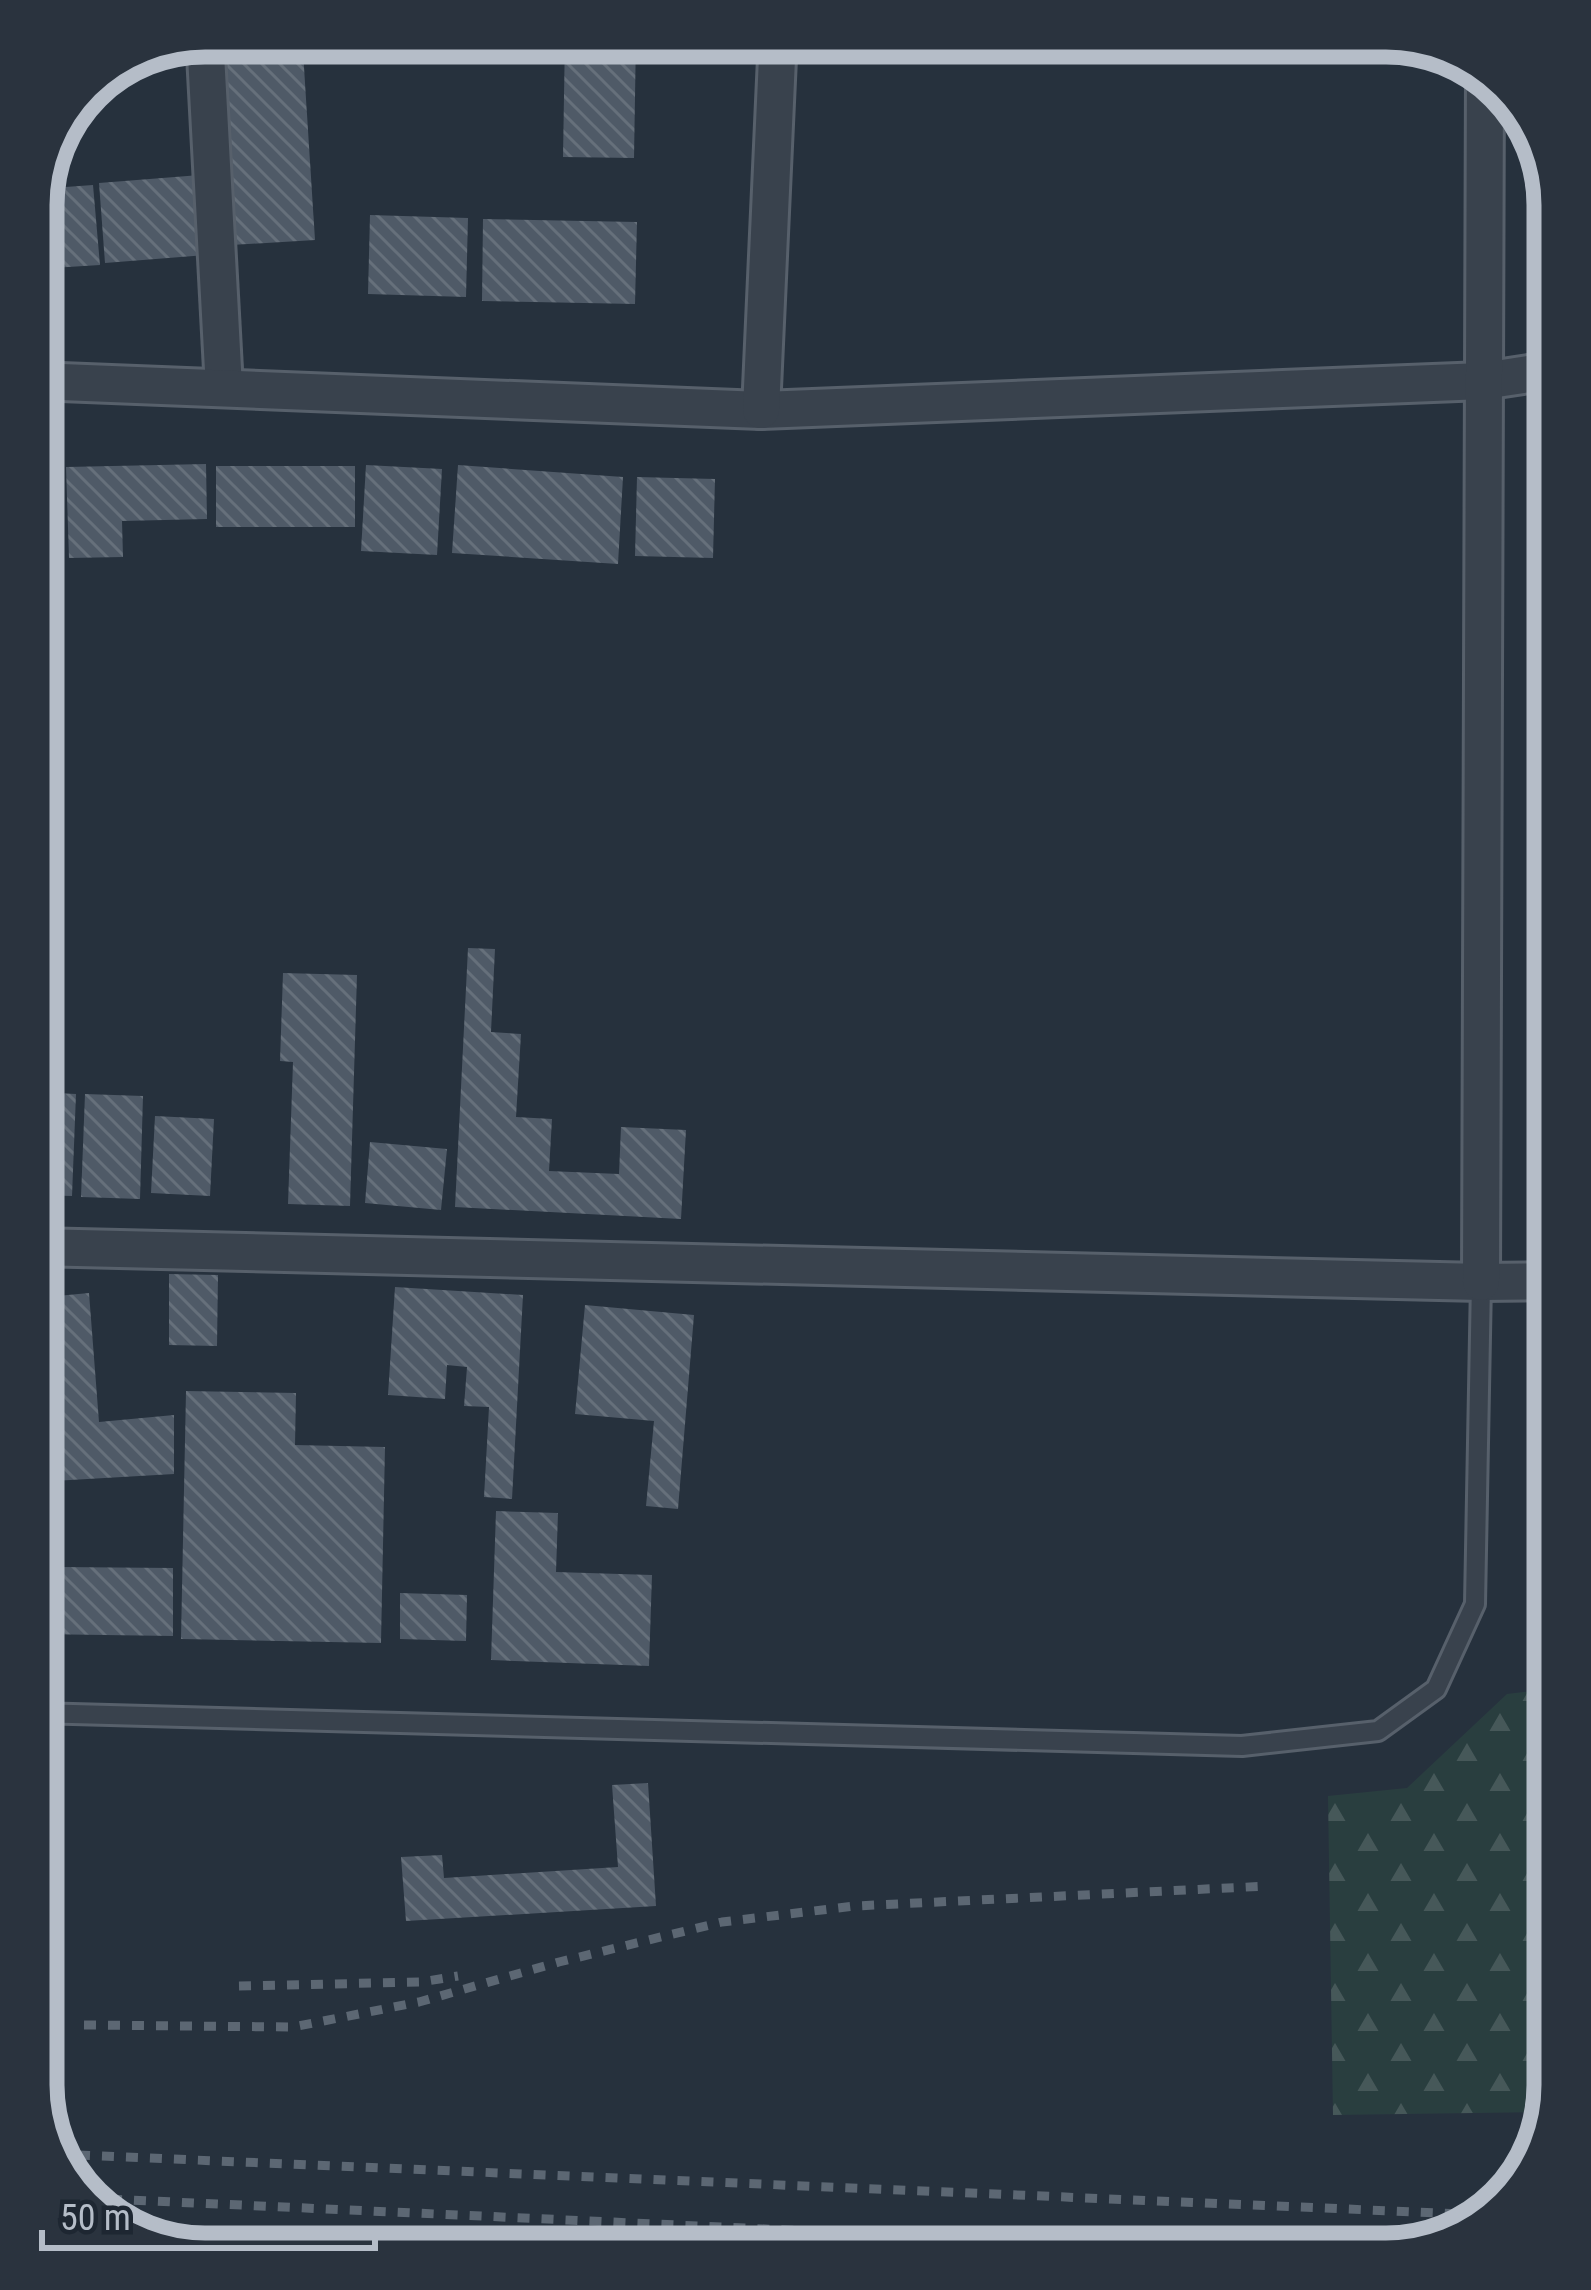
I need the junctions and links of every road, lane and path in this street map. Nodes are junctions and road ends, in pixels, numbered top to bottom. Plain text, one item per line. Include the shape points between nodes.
1 (206, 57) edge
2 (777, 57) edge
3 (1485, 95) edge
4 (1534, 373) edge
5 (1483, 381) junction
6 (57, 382) edge
7 (224, 388) junction
8 (761, 410) junction
9 (57, 1248) edge
10 (1534, 1281) edge
11 (1481, 1282) junction
12 (57, 1713) edge

1 - 7 street
2 - 8 street
3 - 5 street
4 - 5 street
5 - 8 street
5 - 11 street
6 - 7 street
7 - 8 street
9 - 11 street
10 - 11 street
11 - 12 lane via 1475,1604 1436,1689 1378,1731 1242,1746

